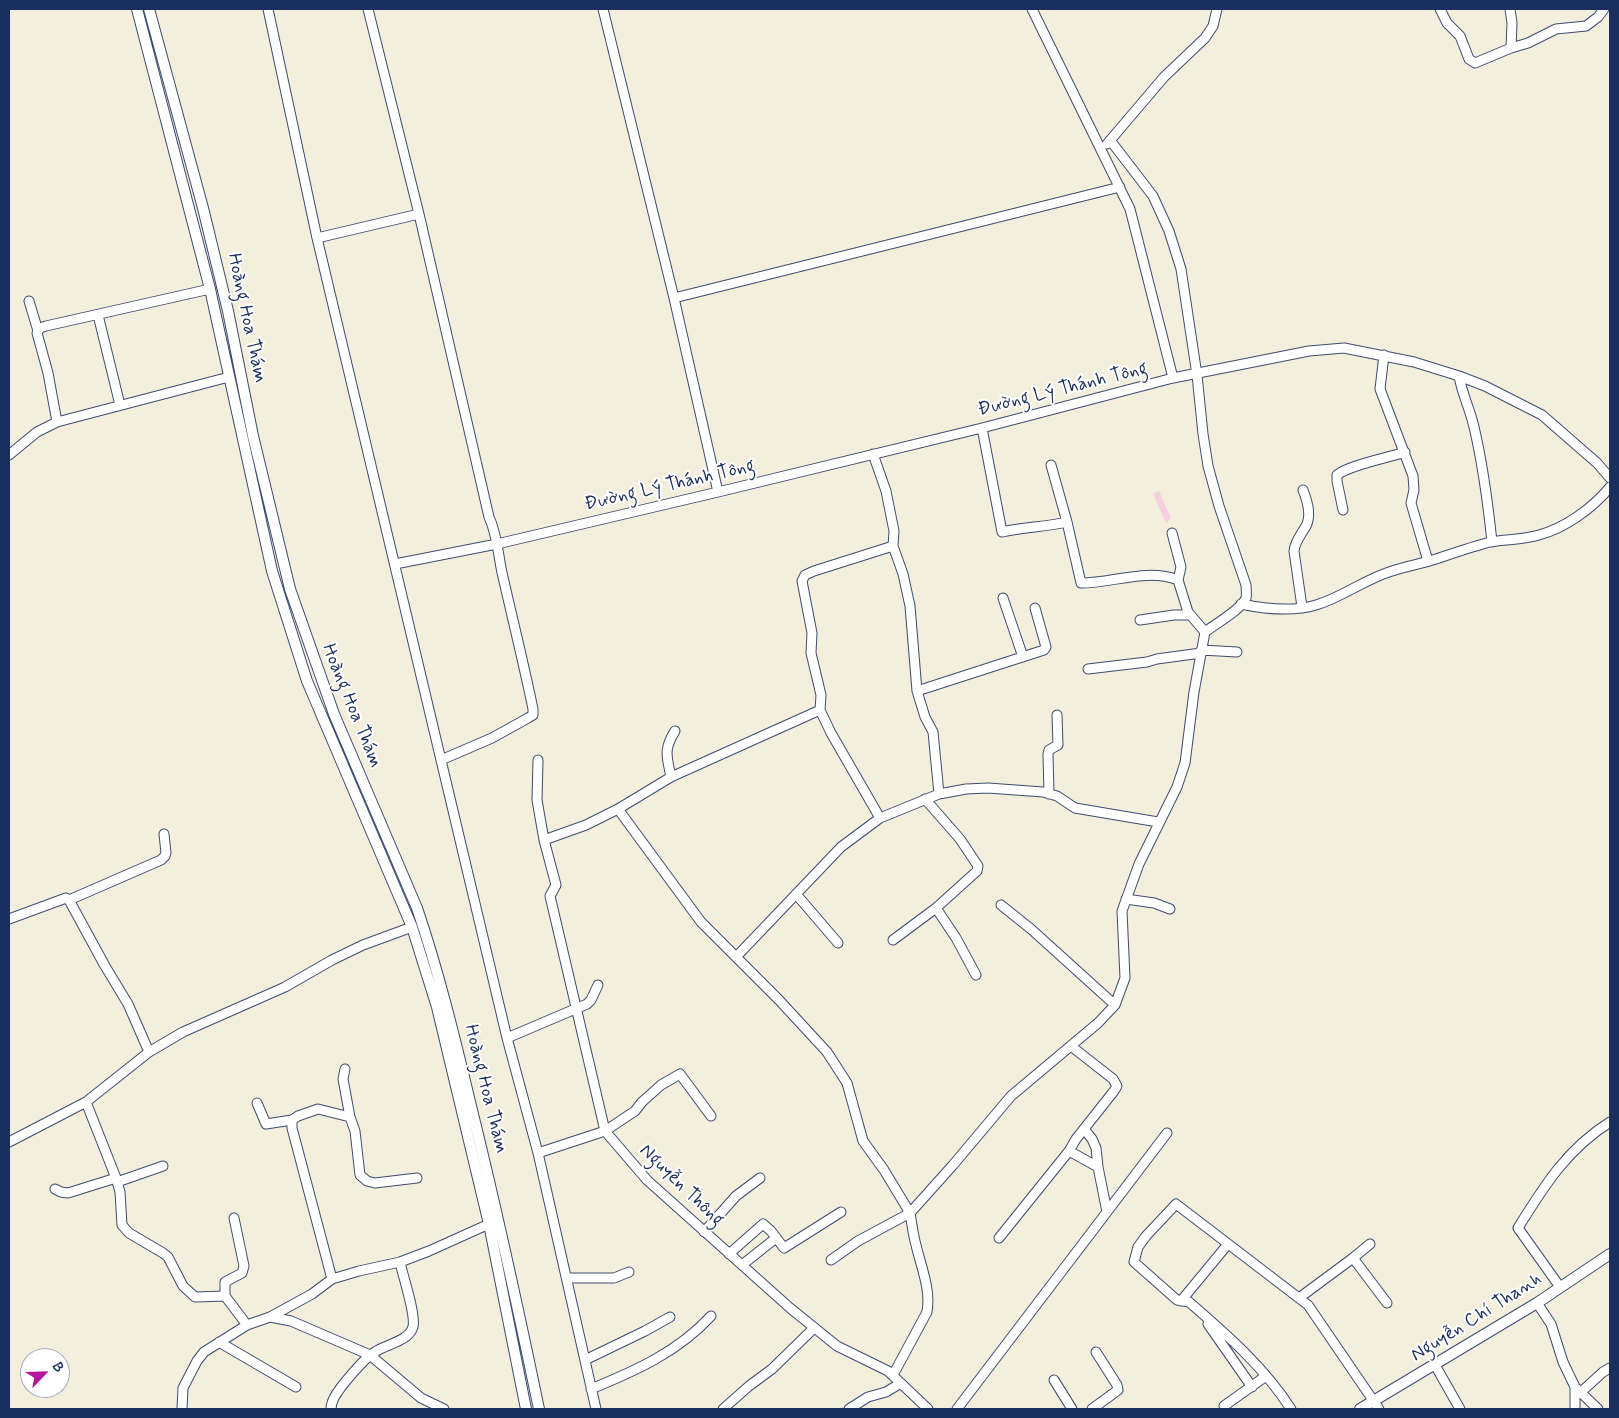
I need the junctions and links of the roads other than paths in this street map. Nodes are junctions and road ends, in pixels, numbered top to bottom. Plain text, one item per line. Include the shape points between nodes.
1 (137, 9) edge
2 (149, 9) edge
3 (268, 9) edge
4 (368, 9) edge
5 (603, 9) edge
6 (1032, 9) edge
7 (1217, 9) edge
8 (1440, 9) edge
9 (1510, 9) edge
10 (1604, 9) edge
11 (1511, 48) junction
12 (1110, 140) junction
13 (1102, 150) junction
14 (1120, 187) junction
15 (203, 208) junction
16 (189, 210) junction
17 (419, 214) junction
18 (317, 238) junction
19 (210, 289) junction
20 (674, 298) junction
21 (29, 301) dead end
22 (98, 315) junction
23 (38, 331) junction
24 (1384, 355) junction
25 (1196, 375) junction
26 (1459, 376) junction
27 (229, 377) junction
28 (1173, 378) junction
29 (120, 405) junction
30 (57, 422) junction
31 (982, 428) junction
32 (1404, 452) junction
33 (873, 454) junction
34 (9, 455) edge
35 (1051, 465) dead end
36 (1610, 478) edge
37 (1610, 487) edge
38 (1303, 490) dead end
39 (718, 492) junction
40 (1343, 510) dead end
41 (1067, 522) junction
42 (1172, 533) dead end
43 (1492, 542) junction
44 (496, 544) junction
45 (893, 546) junction
46 (1428, 561) junction
47 (395, 564) junction
48 (1178, 580) junction
49 (1003, 598) dead end
50 (1241, 604) junction
51 (1302, 607) junction
52 (1035, 608) dead end
53 (1190, 615) junction
54 (1140, 620) dead end
55 (1205, 632) junction
56 (1201, 651) junction
57 (1237, 652) dead end
58 (1023, 657) junction
59 (1088, 669) dead end
60 (320, 677) junction
61 (307, 681) junction
62 (917, 691) junction
63 (820, 710) junction
64 (1057, 715) dead end
65 (675, 731) dead end
66 (441, 760) junction
67 (538, 760) dead end
68 (672, 777) junction
69 (939, 794) junction
70 (1049, 794) junction
71 (924, 799) junction
72 (618, 809) junction
73 (880, 818) junction
74 (1158, 822) junction
75 (164, 834) dead end
76 (544, 840) junction
77 (796, 894) junction
78 (1126, 899) junction
79 (69, 900) junction
80 (1001, 905) dead end
81 (936, 908) junction
82 (1170, 909) dead end
83 (9, 918) edge
84 (422, 924) junction
85 (412, 927) junction
86 (893, 940) dead end
87 (838, 943) dead end
88 (737, 956) junction
89 (976, 975) dead end
90 (598, 985) dead end
91 (1115, 1005) junction
92 (575, 1010) junction
93 (507, 1038) junction
94 (1071, 1046) junction
95 (149, 1052) junction
96 (345, 1069) dead end
97 (86, 1102) junction
98 (257, 1103) dead end
99 (711, 1116) dead end
100 (350, 1117) junction
101 (292, 1120) junction
102 (1610, 1122) edge
103 (1084, 1129) junction
104 (605, 1131) junction
105 (1168, 1133) dead end
106 (10, 1138) edge
107 (1069, 1151) junction
108 (538, 1153) junction
109 (163, 1166) dead end
110 (1098, 1167) junction
111 (417, 1178) dead end
112 (760, 1178) dead end
113 (117, 1180) junction
114 (55, 1189) dead end
115 (841, 1212) dead end
116 (1107, 1212) junction
117 (910, 1213) junction
118 (234, 1218) dead end
119 (493, 1222) junction
120 (704, 1232) junction
121 (776, 1238) junction
122 (999, 1238) dead end
123 (1228, 1244) junction
124 (1370, 1244) dead end
125 (729, 1254) junction
126 (1610, 1254) edge
127 (1354, 1258) junction
128 (831, 1260) dead end
129 (400, 1262) junction
130 (742, 1265) junction
131 (629, 1272) dead end
132 (566, 1278) junction
133 (332, 1279) junction
134 (1560, 1286) junction
135 (225, 1296) junction
136 (1299, 1298) junction
137 (1181, 1301) junction
138 (1387, 1303) dead end
139 (1536, 1303) junction
140 (1200, 1312) junction
141 (711, 1316) dead end
142 (270, 1317) junction
143 (670, 1317) dead end
144 (247, 1325) junction
145 (814, 1328) junction
146 (219, 1342) junction
147 (1096, 1352) dead end
148 (370, 1355) junction
149 (586, 1360) junction
150 (1435, 1365) junction
151 (1610, 1368) edge
152 (893, 1375) junction
153 (1266, 1376) junction
154 (1054, 1380) dead end
155 (901, 1383) junction
156 (296, 1386) dead end
157 (1252, 1386) junction
158 (591, 1389) junction
159 (1578, 1390) junction
160 (1376, 1405) edge
161 (1224, 1406) dead end
162 (924, 1408) edge
163 (182, 1409) edge
164 (331, 1409) edge
165 (444, 1409) edge
166 (526, 1409) edge
167 (539, 1409) edge
168 (596, 1409) edge
169 (723, 1409) edge
170 (849, 1409) edge
171 (957, 1409) edge
172 (1072, 1409) edge
173 (1092, 1409) edge
174 (1291, 1409) edge
175 (1360, 1409) edge
176 (1460, 1409) edge
177 (1575, 1409) edge
178 (1598, 1409) edge

1 - 16 main road, Hoàng Hoa Thám
2 - 15 main road, Hoàng Hoa Thám
3 - 18 street
4 - 17 street
5 - 20 street
6 - 13 street
7 - 12 street via 1213,26 1205,38 1164,77
8 - 11 street via 1447,23 1460,36 1471,62 1479,62
9 - 11 street
10 - 11 street via 1586,26 1556,29
12 - 13 street
12 - 25 street via 1153,196 1169,231 1180,269
13 - 14 street
14 - 20 street
14 - 28 street via 1130,209
15 - 16 main road
15 - 60 main road, Hoàng Hoa Thám via 278,545
16 - 19 main road, Hoàng Hoa Thám
17 - 18 street
17 - 44 street
18 - 47 street
19 - 22 street
19 - 27 main road, Hoàng Hoa Thám
20 - 39 street
21 - 23 street
22 - 23 street via 46,326
22 - 29 street
23 - 30 street
24 - 25 street, Đường Lý Thánh Tông via 1344,348 1309,351
24 - 26 street, Đường Lý Thánh Tông
24 - 32 street via 1380,389
25 - 28 street, Đường Lý Thánh Tông
25 - 50 street via 1208,466 1246,585 1246,598
26 - 36 street, Đường Lý Thánh Tông via 1542,414
26 - 43 street via 1461,392 1474,428
27 - 29 street
27 - 61 main road, Hoàng Hoa Thám via 272,571
28 - 31 street, Đường Lý Thánh Tông
29 - 30 street
30 - 34 street via 37,432
31 - 33 street, Đường Lý Thánh Tông
31 - 41 street via 1002,532
32 - 40 street via 1355,466 1337,475
32 - 46 street via 1414,490 1412,510
33 - 39 street, Đường Lý Thánh Tông
33 - 45 street via 886,491 894,531
35 - 41 street
37 - 43 street via 1603,497 1574,519 1552,530
38 - 51 street via 1308,505 1308,521 1294,551
39 - 44 street, Đường Lý Thánh Tông
41 - 48 street via 1081,583 1134,576 1167,575
42 - 48 street via 1181,567
43 - 46 street
44 - 47 street, Đường Lý Thánh Tông
44 - 66 street via 533,715 492,738
45 - 62 street via 910,606
45 - 63 street via 814,571 805,575 802,581 812,633 811,653
46 - 51 street via 1374,577 1315,606
47 - 66 street
48 - 53 street
49 - 58 street
50 - 51 street via 1284,610
50 - 55 street
52 - 58 street via 1046,647
53 - 54 street via 1174,614
53 - 55 street
55 - 56 street
56 - 57 street
56 - 59 street
56 - 74 street via 1185,763 1177,787
58 - 62 street
60 - 61 main road
60 - 84 main road, Hoàng Hoa Thám
61 - 85 main road, Hoàng Hoa Thám
62 - 69 street via 933,732
63 - 68 street
63 - 73 street
64 - 70 street via 1058,745 1048,754
65 - 68 street via 666,752
66 - 93 street
67 - 76 street, Nguyễn Thông via 537,800
68 - 72 street
69 - 70 street via 988,788
69 - 71 street
70 - 74 street via 1075,808
71 - 73 street
71 - 81 street via 960,839 978,866 977,871
72 - 76 street
72 - 88 street via 702,922
73 - 77 street via 841,847
74 - 78 street
75 - 79 street via 166,853 161,860
76 - 92 street, Nguyễn Thông via 556,885 550,896
77 - 87 street
77 - 88 street
78 - 82 street
78 - 91 street via 1122,911 1125,978
79 - 83 street via 66,898
79 - 95 street via 124,997
80 - 91 street
81 - 86 street
81 - 89 street
84 - 85 main road
84 - 119 main road, Hoàng Hoa Thám via 444,993
85 - 95 street via 363,945 285,987 183,1032
85 - 119 main road, Hoàng Hoa Thám via 437,1007
88 - 117 street via 827,1052 847,1083 863,1141
90 - 92 street via 587,1004
91 - 94 street
92 - 93 street
92 - 104 street, Nguyễn Thông
93 - 108 street
94 - 103 street via 1113,1079 1117,1086
94 - 117 street via 1011,1096
95 - 97 street
96 - 100 street via 343,1079
97 - 106 street
97 - 113 street
98 - 101 street via 266,1124
99 - 104 street via 680,1074 661,1085 635,1111
100 - 101 street via 318,1109
100 - 111 street via 355,1131 360,1176 375,1183
101 - 133 street
102 - 134 street via 1576,1149 1546,1183 1518,1228
103 - 107 street
103 - 110 street via 1096,1148
104 - 108 street
104 - 120 street, Nguyễn Thông via 647,1180
105 - 116 street
107 - 110 street
107 - 122 street
108 - 132 street
109 - 113 street
110 - 116 street
112 - 120 street via 736,1196
113 - 114 street via 68,1193
113 - 135 street via 125,1229 163,1253 183,1286 195,1297
115 - 121 street via 784,1248
116 - 171 street
117 - 128 street via 858,1241
117 - 152 street via 928,1304 927,1312
118 - 135 street via 244,1266 242,1273 225,1282
119 - 129 street
119 - 166 main road, Hoàng Hoa Thám
119 - 167 main road, Hoàng Hoa Thám
120 - 125 street, Nguyễn Thông
121 - 125 street via 763,1224
121 - 130 street
123 - 136 street
123 - 137 street
123 - 137 street via 1176,1204 1146,1236 1138,1247 1134,1262
124 - 127 street
125 - 130 street, Nguyễn Thông
126 - 134 main road, Nguyễn Chí Thanh
127 - 136 street
127 - 138 street
129 - 133 street
129 - 148 street via 413,1326 408,1334
130 - 145 street, Nguyễn Thông
131 - 132 street via 614,1278
132 - 149 street
133 - 142 street
134 - 139 main road, Nguyễn Chí Thanh
135 - 144 street
136 - 160 street via 1308,1305
137 - 140 street via 1189,1302
139 - 150 main road, Nguyễn Chí Thanh
139 - 159 street via 1551,1324 1563,1362
140 - 153 street
140 - 157 street
141 - 158 street via 660,1357
142 - 144 street
142 - 148 street via 291,1321
143 - 149 street
144 - 146 street
145 - 152 street, Nguyễn Thông via 837,1346
145 - 169 street via 772,1369
146 - 156 street
146 - 163 street via 204,1352 189,1375 183,1388
147 - 173 street via 1118,1390
148 - 164 street via 337,1392
148 - 165 street via 421,1398
149 - 158 street
150 - 160 main road, Nguyễn Chí Thanh
150 - 176 street
151 - 159 street
152 - 155 street, Nguyễn Thông
153 - 157 street
153 - 174 street
154 - 172 street
155 - 162 street, Nguyễn Thông
155 - 170 street
157 - 161 street
158 - 168 street
159 - 177 street
159 - 178 street
160 - 175 main road, Nguyễn Chí Thanh

